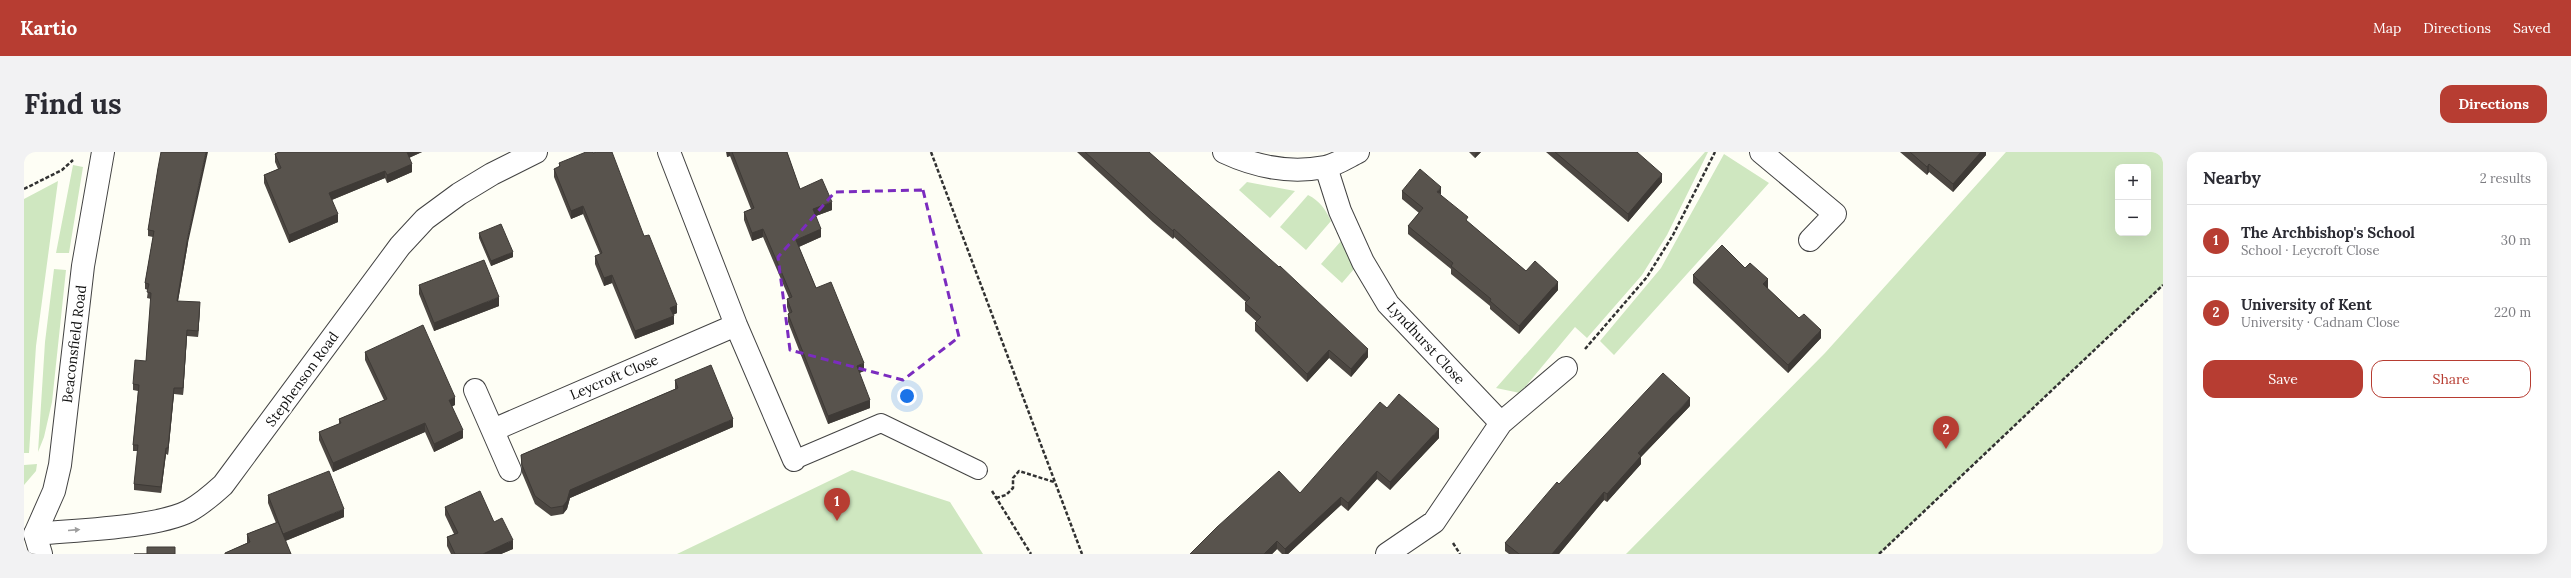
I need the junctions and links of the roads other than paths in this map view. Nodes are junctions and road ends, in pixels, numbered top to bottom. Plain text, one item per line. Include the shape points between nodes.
1 (104, 152) edge
2 (536, 152) edge
3 (669, 152) edge
4 (1224, 152) edge
5 (1358, 152) edge
6 (1761, 152) edge
7 (1326, 167) junction
8 (1810, 240) dead end
9 (736, 325) junction
10 (1566, 368) road end
11 (475, 390) dead end
12 (1501, 423) junction
13 (493, 430) junction
14 (794, 460) joint
15 (510, 470) dead end
16 (978, 470) road end
17 (30, 532) edge
18 (41, 554) edge
19 (1386, 554) edge

1 - 17 street, Beaconsfield Road via 83,266 60,465 54,491
17 -> 2 street, Stephenson Road via 164,519 188,511 208,499 223,485 396,252 426,218 492,174
3 - 9 street
4 - 7 street via 1253,165 1287,170
5 - 7 street
6 - 8 street via 1835,214
7 - 12 street, Lyndhurst Close via 1340,211 1364,262 1388,304
9 - 13 street, Leycroft Close
9 - 14 street
10 - 12 street
11 - 13 street
12 - 19 street via 1434,522
13 - 15 street
14 - 16 lane via 881,423
17 - 18 street

